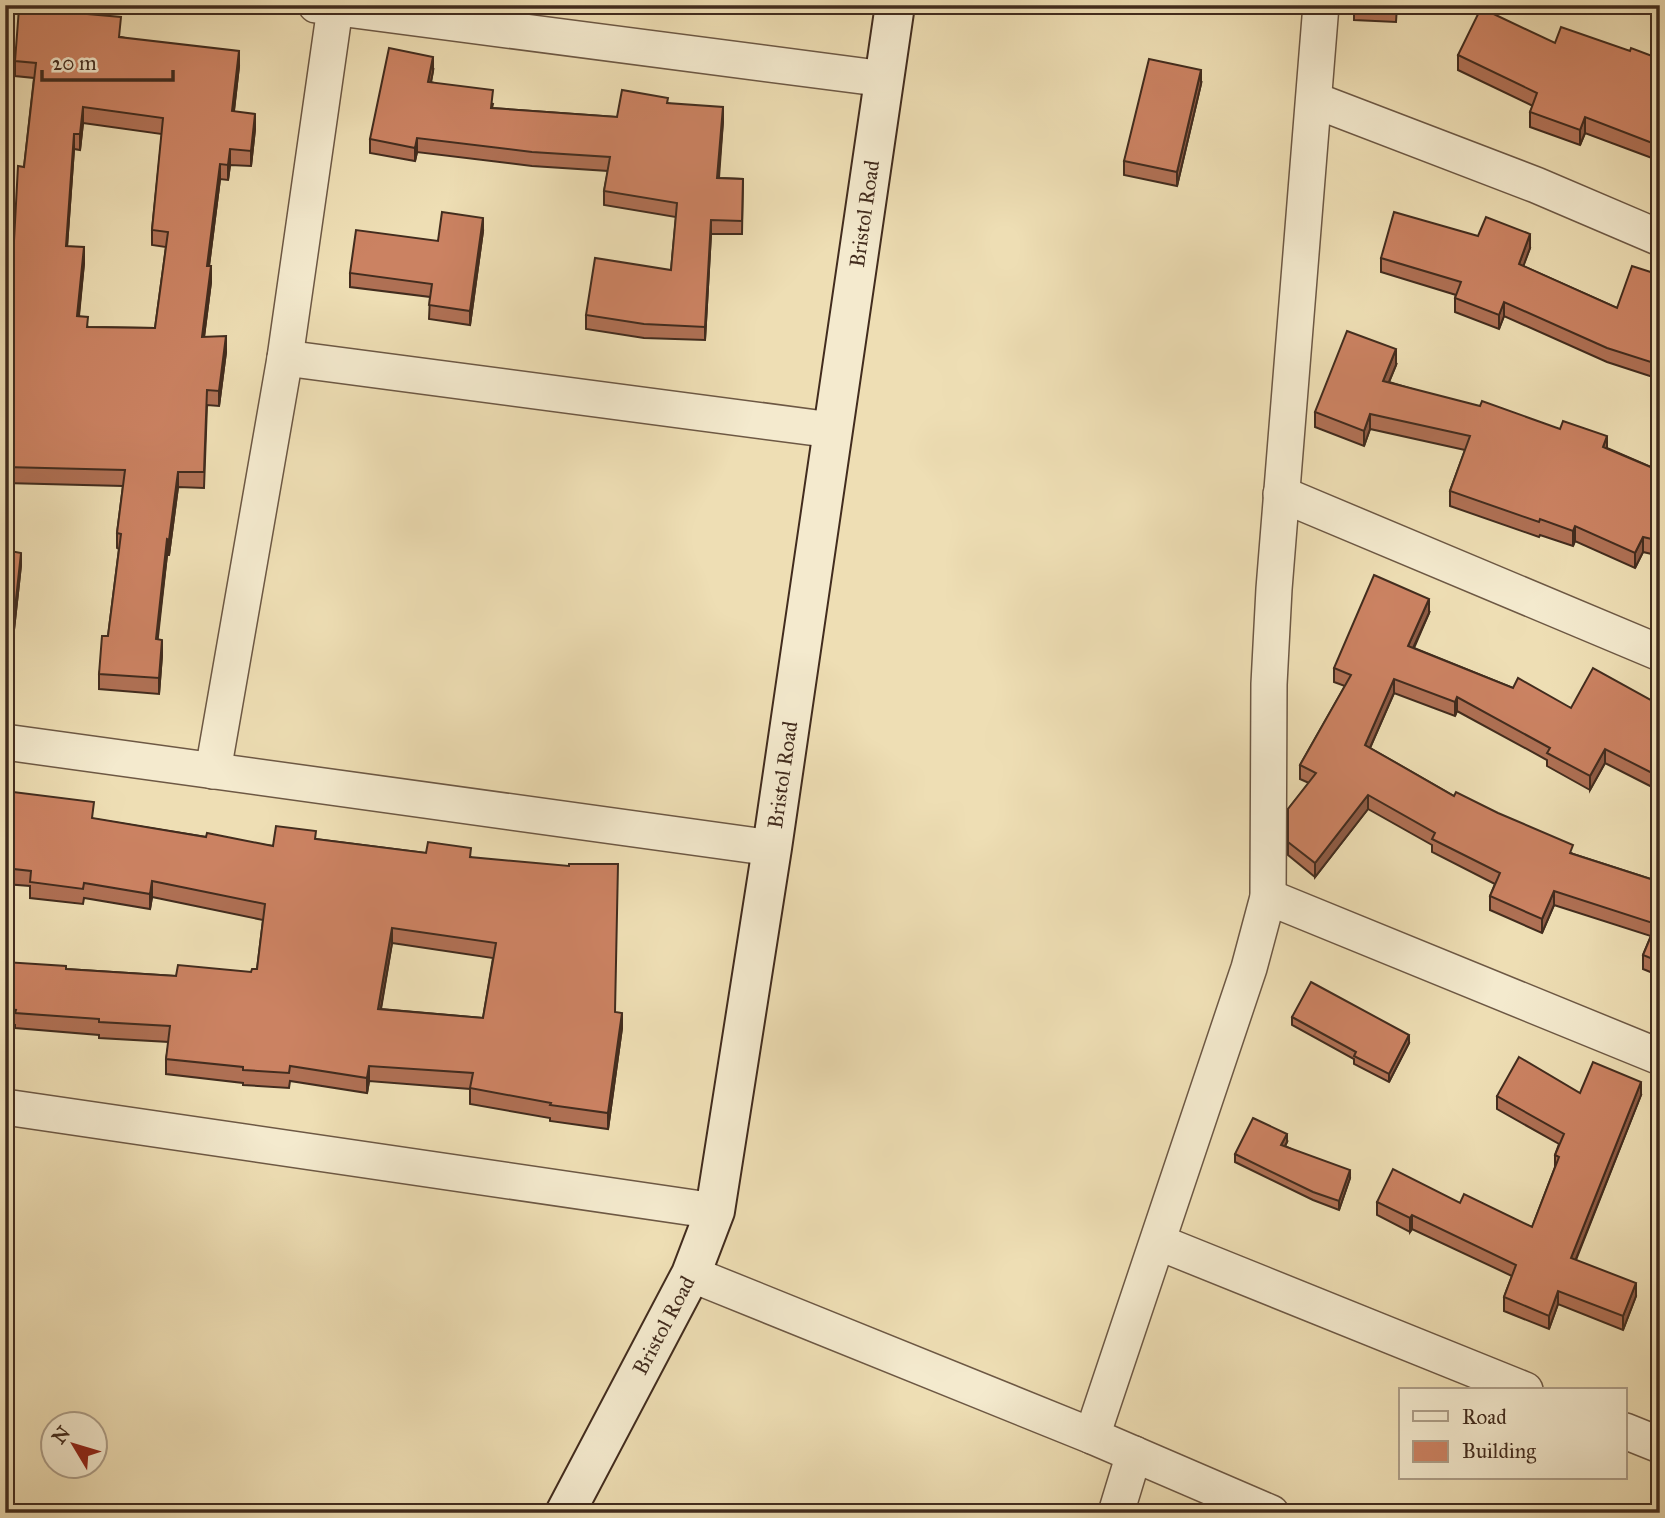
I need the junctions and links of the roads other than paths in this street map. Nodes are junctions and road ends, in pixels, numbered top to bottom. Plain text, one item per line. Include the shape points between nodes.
1 (895, 5) edge
2 (1321, 5) edge
3 (326, 7) edge
4 (885, 79) junction
5 (1314, 100) junction
6 (1660, 238) edge
7 (285, 358) junction
8 (832, 430) junction
9 (1281, 494) junction
10 (1660, 653) edge
11 (5, 742) edge
12 (213, 771) junction
13 (772, 848) junction
14 (1268, 897) junction
15 (1660, 1057) edge
16 (5, 1107) edge
17 (715, 1212) junction
18 (1158, 1242) junction
19 (691, 1274) junction
20 (1520, 1388) edge
21 (1626, 1431) edge
22 (1092, 1436) junction
23 (1660, 1445) edge
24 (1134, 1454) junction
25 (565, 1513) edge
26 (1116, 1513) edge
27 (1271, 1513) edge

1 - 4 street, Bristol Road
2 - 5 street
3 - 4 street
3 - 7 street
4 - 8 street, Bristol Road
5 - 6 street
5 - 9 street
7 - 8 street
7 - 12 street
8 - 13 street, Bristol Road
9 - 10 street
9 - 14 street via 1269,684
11 - 12 street
12 - 13 street
13 - 17 street, Bristol Road
14 - 15 street
14 - 18 street
16 - 17 street
17 - 19 street, Bristol Road
18 - 20 street
18 - 22 street
19 - 22 street
19 - 25 street, Bristol Road
21 - 23 street
22 - 24 street
24 - 26 street
24 - 27 street

